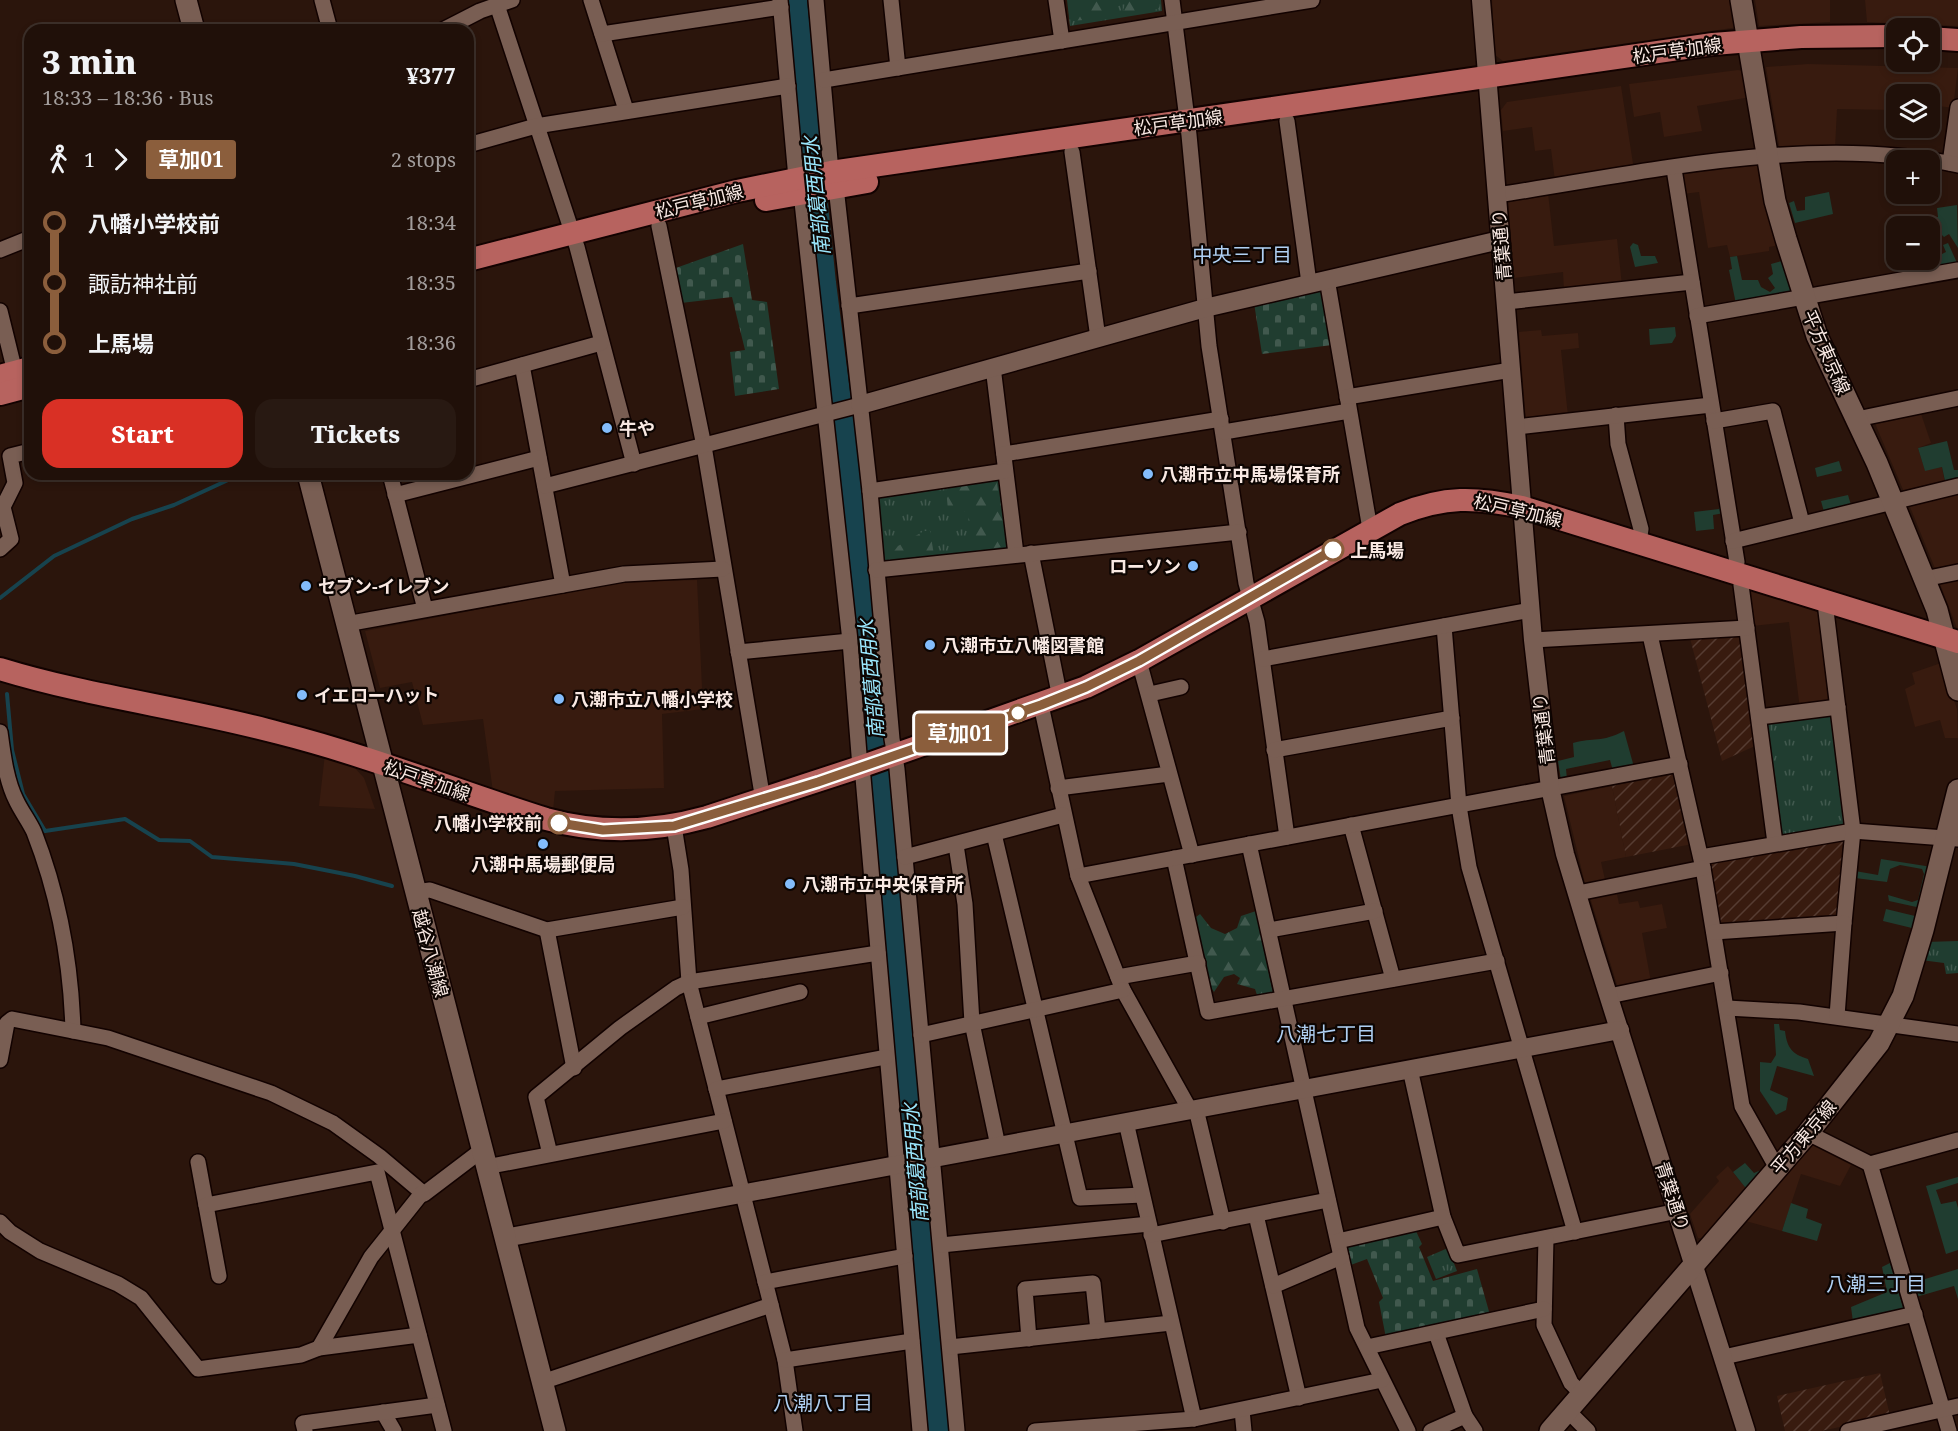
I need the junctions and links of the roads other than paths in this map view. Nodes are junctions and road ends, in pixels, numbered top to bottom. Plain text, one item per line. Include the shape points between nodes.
1 (186, 0) edge
2 (322, 0) edge
3 (591, 0) edge
4 (816, 0) edge
5 (891, 0) edge
6 (1056, 0) edge
7 (1172, 0) edge
8 (1312, 0) edge
9 (1481, 0) edge
10 (1741, 0) edge
11 (495, 3) edge
12 (781, 3) edge
13 (1174, 23) junction
14 (192, 24) edge
15 (328, 24) edge
16 (455, 24) edge
17 (602, 34) junction
18 (1886, 36) edge
19 (1940, 39) edge
20 (1958, 40) edge
21 (1062, 41) junction
22 (1749, 48) junction
23 (1886, 51) edge
24 (1940, 54) edge
25 (1958, 55) edge
26 (898, 68) junction
27 (824, 80) junction
28 (1488, 84) junction
29 (788, 86) junction
30 (1958, 107) edge
31 (626, 111) junction
32 (1287, 121) junction
33 (536, 126) junction
34 (1188, 128) junction
35 (474, 143) edge
36 (1072, 152) junction
37 (1768, 155) junction
38 (1954, 164) edge
39 (1674, 169) junction
40 (834, 179) junction
41 (799, 185) junction
42 (1497, 195) junction
43 (659, 226) junction
44 (24, 240) edge
45 (1500, 240) junction
46 (574, 241) junction
47 (0, 250) edge
48 (474, 259) edge
49 (1958, 270) edge
50 (1089, 271) junction
51 (474, 273) edge
52 (1318, 281) junction
53 (1692, 282) junction
54 (1804, 297) junction
55 (1506, 302) junction
56 (849, 306) junction
57 (1205, 308) junction
58 (0, 311) edge
59 (1697, 316) junction
60 (1098, 338) junction
61 (602, 342) junction
62 (522, 365) junction
63 (993, 367) junction
64 (1512, 370) junction
65 (19, 376) edge
66 (474, 378) edge
67 (0, 394) edge
68 (1958, 398) edge
69 (1348, 404) junction
70 (860, 405) junction
71 (1713, 413) junction
72 (825, 415) junction
73 (1616, 415) junction
74 (1857, 419) junction
75 (1222, 425) junction
76 (1516, 427) junction
77 (704, 446) junction
78 (24, 452) edge
79 (1004, 454) junction
80 (539, 458) junction
81 (634, 464) junction
82 (1005, 471) junction
83 (474, 475) edge
84 (310, 480) edge
85 (391, 480) edge
86 (453, 480) edge
87 (545, 486) junction
88 (1958, 486) edge
89 (870, 491) junction
90 (395, 495) junction
91 (1893, 500) junction
92 (1522, 507) junction
93 (1802, 523) junction
94 (1370, 529) junction
95 (1239, 532) junction
96 (1733, 541) junction
97 (1639, 543) junction
98 (0, 549) edge
99 (1024, 553) junction
100 (723, 570) junction
101 (876, 570) junction
102 (1958, 572) edge
103 (1739, 574) junction
104 (1924, 579) junction
105 (563, 585) junction
106 (1251, 598) junction
107 (1828, 601) junction
108 (425, 609) junction
109 (1531, 610) junction
110 (346, 624) junction
111 (1444, 626) junction
112 (1747, 628) junction
113 (1650, 634) junction
114 (1533, 640) junction
115 (1951, 640) edge
116 (850, 641) junction
117 (738, 652) junction
118 (1263, 659) junction
119 (1139, 661) junction
120 (0, 669) edge
121 (1181, 687) dead end
122 (1958, 690) edge
123 (1150, 694) junction
124 (1051, 701) junction
125 (1838, 707) junction
126 (1759, 717) junction
127 (1452, 718) junction
128 (0, 732) edge
129 (1274, 750) junction
130 (893, 755) junction
131 (381, 764) junction
132 (1680, 764) junction
133 (863, 766) junction
134 (1169, 774) junction
135 (1058, 788) junction
136 (1550, 788) junction
137 (1958, 790) edge
138 (763, 800) junction
139 (1459, 806) junction
140 (1063, 815) junction
141 (1351, 825) junction
142 (674, 826) junction
143 (1853, 831) junction
144 (994, 834) junction
145 (1287, 837) junction
146 (1952, 838) edge
147 (1775, 843) junction
148 (1249, 844) junction
149 (956, 845) junction
150 (1192, 855) junction
151 (905, 857) junction
152 (1174, 858) junction
153 (1702, 863) junction
154 (1078, 876) junction
155 (415, 892) junction
156 (1578, 893) junction
157 (683, 907) junction
158 (1375, 911) junction
159 (1844, 923) junction
160 (547, 930) junction
161 (1269, 930) junction
162 (1714, 932) junction
163 (878, 953) junction
164 (1497, 961) junction
165 (1198, 963) junction
166 (1721, 973) junction
167 (1393, 979) junction
168 (689, 982) junction
169 (1121, 984) junction
170 (800, 992) dead end
171 (1610, 996) junction
172 (1284, 998) junction
173 (1727, 1008) junction
174 (1036, 1009) junction
175 (1837, 1016) junction
176 (698, 1017) junction
177 (972, 1023) junction
178 (1889, 1026) junction
179 (1620, 1029) junction
180 (73, 1031) junction
181 (1958, 1034) edge
182 (921, 1035) junction
183 (1521, 1048) junction
184 (886, 1057) junction
185 (0, 1060) edge
186 (574, 1068) junction
187 (1410, 1069) junction
188 (716, 1089) junction
189 (1303, 1089) junction
190 (1193, 1110) junction
191 (724, 1121) junction
192 (1126, 1122) junction
193 (1065, 1133) junction
194 (1808, 1133) junction
195 (1958, 1140) edge
196 (998, 1146) junction
197 (550, 1154) junction
198 (484, 1158) junction
199 (932, 1158) junction
200 (198, 1162) dead end
201 (1870, 1164) junction
202 (896, 1165) junction
203 (1777, 1168) junction
204 (422, 1192) junction
205 (742, 1194) junction
206 (1142, 1195) junction
207 (1328, 1200) junction
208 (206, 1205) junction
209 (1678, 1211) junction
210 (1256, 1215) junction
211 (1443, 1217) junction
212 (0, 1222) edge
213 (1223, 1222) junction
214 (390, 1230) junction
215 (1150, 1230) junction
216 (1575, 1232) junction
217 (505, 1238) junction
218 (1545, 1238) junction
219 (1338, 1241) junction
220 (941, 1245) junction
221 (905, 1256) junction
222 (1341, 1257) junction
223 (1694, 1263) junction
224 (219, 1276) dead end
225 (765, 1282) junction
226 (1273, 1286) junction
227 (771, 1305) junction
228 (1544, 1310) junction
229 (1915, 1314) junction
230 (1171, 1323) junction
231 (1098, 1331) junction
232 (1436, 1333) junction
233 (419, 1335) junction
234 (1029, 1339) junction
235 (912, 1341) junction
236 (950, 1347) junction
237 (1367, 1347) junction
238 (319, 1348) junction
239 (1724, 1357) junction
240 (785, 1360) junction
241 (1382, 1380) junction
242 (542, 1382) junction
243 (1581, 1393) junction
244 (1299, 1398) junction
245 (436, 1405) junction
246 (1950, 1408) edge
247 (1242, 1410) junction
248 (1567, 1410) junction
249 (382, 1412) junction
250 (1465, 1416) junction
251 (1194, 1419) junction
252 (305, 1431) edge
253 (394, 1431) edge
254 (444, 1431) edge
255 (555, 1431) edge
256 (795, 1431) edge
257 (920, 1431) edge
258 (957, 1431) edge
259 (1035, 1431) edge
260 (1244, 1431) edge
261 (1408, 1431) edge
262 (1431, 1431) edge
263 (1475, 1431) edge
264 (1550, 1431) edge
265 (1588, 1431) edge
266 (1746, 1431) edge
267 (1852, 1431) edge
268 (1949, 1431) edge

1 - 14 main road
2 - 15 street
3 - 17 street
4 - 27 street
5 - 26 street
6 - 21 street
7 - 13 street
8 - 13 street
9 - 28 street, 青葉通り
10 - 22 main road, 平方東京線
11 - 16 street
11 - 33 street
12 - 17 street
12 - 29 street
13 - 21 street
13 - 34 street
17 - 31 street
18 - 22 main road, 松戸草加線 via 1835,36
19 - 20 main road
21 - 26 street
22 - 23 main road, 松戸草加線
22 - 28 main road, 松戸草加線
22 - 37 main road, 平方東京線
24 - 25 main road
26 - 27 street
27 - 40 street
28 - 32 main road, 松戸草加線
28 - 34 main road, 松戸草加線
28 - 42 street, 青葉通り
29 - 31 street
29 - 41 street
30 - 38 street
31 - 33 street
32 - 34 main road, 松戸草加線
32 - 52 street
33 - 35 street
33 - 46 street
34 - 36 main road, 松戸草加線
34 - 40 main road, 松戸草加線
34 - 57 street
36 - 40 main road, 松戸草加線
36 - 50 street
37 - 38 street via 1862,154
37 - 39 street
37 - 54 main road, 平方東京線 via 1775,201
39 - 42 street
39 - 53 street
40 - 41 main road, 松戸草加線
40 - 56 street
41 - 43 main road, 松戸草加線
41 - 46 main road, 松戸草加線
41 - 72 street
42 - 45 street, 青葉通り
43 - 46 main road, 松戸草加線
43 - 77 street
44 - 47 street
45 - 52 street
45 - 55 street, 青葉通り
46 - 48 main road, 松戸草加線
46 - 51 main road, 松戸草加線
46 - 61 street
49 - 54 street
50 - 56 street
50 - 60 street
52 - 57 street
52 - 69 street
53 - 55 street
53 - 59 street
54 - 59 street
54 - 74 main road, 平方東京線 via 1817,336
55 - 64 street, 青葉通り
56 - 70 street
57 - 60 street
57 - 75 street
58 - 65 street
59 - 71 street
60 - 63 street
61 - 62 street
61 - 81 street
62 - 66 street
62 - 80 street
63 - 70 street
63 - 79 street
64 - 69 street
64 - 76 street, 青葉通り
65 - 67 main road
68 - 74 street
69 - 75 street
69 - 94 street
70 - 72 street
70 - 89 street
71 - 73 street
71 - 93 street via 1773,411
71 - 96 street
72 - 77 street
72 - 116 street
73 - 76 street
73 - 97 street via 1618,444 1641,529
74 - 91 main road, 平方東京線
75 - 79 street
75 - 95 street
76 - 92 street, 青葉通り
77 - 81 street
77 - 100 street
78 - 98 street via 10,456 15,483 3,507 11,539
79 - 82 street
80 - 83 street
80 - 87 street
81 - 87 street
82 - 89 street
82 - 99 street
84 - 110 main road, 越谷八潮線
85 - 90 street
86 - 90 street
87 - 105 street
88 - 91 street
89 - 101 street
90 - 108 street
91 - 93 street
91 - 104 main road, 平方東京線
92 - 94 main road, 松戸草加線 via 1477,499 1439,501
92 - 97 main road, 松戸草加線
92 - 109 street, 青葉通り
93 - 96 street
94 - 106 main road, 松戸草加線
95 - 99 street
95 - 106 street
96 - 103 street
97 - 103 main road, 松戸草加線
99 - 101 street
99 - 124 street
100 - 105 street via 624,574
100 - 117 street
101 - 130 street
102 - 104 street
103 - 107 main road, 松戸草加線
103 - 112 street
104 - 115 main road, 平方東京線
105 - 108 street
106 - 118 street
106 - 119 main road, 松戸草加線
107 - 115 main road, 松戸草加線
107 - 125 street
108 - 110 street
109 - 111 street
109 - 114 street, 青葉通り
110 - 131 main road, 越谷八潮線
111 - 118 street
111 - 127 street
112 - 113 street
112 - 126 street
113 - 114 street
113 - 132 street
114 - 136 street, 青葉通り
115 - 122 main road, 平方東京線
116 - 117 street
116 - 133 street
117 - 138 street
118 - 129 street
119 - 123 street
119 - 124 main road, 松戸草加線
120 - 131 main road, 松戸草加線 via 277,732
121 - 123 street
123 - 134 street
124 - 130 main road, 松戸草加線
124 - 135 street
125 - 126 street
125 - 143 street
126 - 147 street
127 - 129 street
127 - 139 street
128 - 180 street via 15,799 33,831 63,927
129 - 145 street
130 - 133 main road, 松戸草加線
130 - 151 street
131 - 142 main road, 松戸草加線 via 572,826 603,830
131 - 155 main road, 越谷八潮線
132 - 136 street
132 - 153 street
133 - 138 main road, 松戸草加線
133 - 163 street
134 - 135 street
134 - 150 street
135 - 140 street
136 - 139 street
136 - 156 street, 青葉通り
137 - 146 main road, 平方東京線
138 - 142 main road, 松戸草加線
139 - 141 street
139 - 164 street via 1469,867
140 - 144 street
140 - 154 street
141 - 145 street
141 - 158 street
142 - 157 street
143 - 146 street
143 - 147 street
143 - 159 street
144 - 149 street
144 - 174 street
145 - 148 street
146 - 178 main road, 平方東京線 via 1903,996
147 - 153 street
148 - 150 street
148 - 161 street
149 - 151 street
149 - 177 street via 965,904
150 - 152 street
151 - 182 street
152 - 154 street
152 - 165 street
153 - 156 street
153 - 162 street
154 - 169 street
155 - 160 street via 430,890
155 - 198 main road, 越谷八潮線
156 - 171 street, 青葉通り
157 - 160 street
157 - 168 street
158 - 161 street
158 - 167 street
159 - 162 street
159 - 175 street
160 - 186 street
161 - 172 street
162 - 166 street
163 - 168 street
163 - 184 street
164 - 167 street
164 - 183 street
165 - 169 street
165 - 172 street via 1209,1012
166 - 171 street
166 - 173 street
167 - 172 street
168 - 176 street
168 - 186 street via 620,1028
169 - 174 street
169 - 190 street
170 - 176 street
171 - 179 street, 青葉通り
172 - 189 street
173 - 175 street
173 - 203 street via 1742,1106
174 - 177 street
174 - 193 street
175 - 178 street
176 - 188 street
177 - 182 street
177 - 196 street
178 - 181 street
178 - 194 main road, 平方東京線
179 - 183 street
179 - 209 street, 青葉通り
180 - 185 street via 12,1019 6,1023
180 - 204 street via 141,1048 308,1109 380,1156
182 - 199 street
183 - 187 street
183 - 216 street
184 - 188 street
184 - 202 street
186 - 197 street via 536,1097
187 - 189 street
187 - 211 street
188 - 191 street
189 - 190 street
189 - 207 street
190 - 192 street
190 - 213 street
191 - 197 street
191 - 205 street
192 - 193 street
192 - 206 street
193 - 196 street
193 - 206 street via 1080,1198
194 - 201 street
194 - 203 main road, 平方東京線
195 - 201 street
196 - 199 street
197 - 198 street
198 - 204 street
198 - 217 main road, 越谷八潮線
199 - 202 street
199 - 220 street
200 - 208 street
201 - 229 street
202 - 205 street
202 - 221 street
203 - 223 main road, 平方東京線
204 - 214 street
205 - 217 street
205 - 225 street
206 - 215 street
207 - 210 street
207 - 219 street
208 - 214 street via 377,1172
208 - 224 street
209 - 216 street
209 - 223 street, 青葉通り
210 - 213 street
210 - 226 street
211 - 218 street via 1458,1256
211 - 219 street
212 - 238 street via 39,1251 118,1284 141,1298 198,1369 301,1355
213 - 215 street
214 - 233 street
214 - 238 street
215 - 220 street
215 - 230 street
216 - 218 street
217 - 242 main road, 越谷八潮線
218 - 228 street
219 - 222 street
220 - 236 street
221 - 225 street
221 - 235 street
222 - 226 street
222 - 237 street via 1357,1328
223 - 239 street, 青葉通り
223 - 243 main road, 平方東京線
225 - 227 street
226 - 244 street
227 - 240 street
227 - 242 street
228 - 232 street
228 - 243 street via 1544,1325 1571,1383
229 - 239 street
229 - 246 street
230 - 231 street
230 - 251 street
231 - 234 street
231 - 234 street via 1093,1283 1025,1289
232 - 237 street
232 - 250 street
233 - 238 street
233 - 245 street
234 - 236 street
235 - 240 street
235 - 257 street
236 - 258 street
237 - 241 street
239 - 266 street, 青葉通り
240 - 256 street
241 - 244 street
241 - 261 street
242 - 255 main road, 越谷八潮線
243 - 248 main road, 平方東京線
244 - 247 street
245 - 249 street
245 - 254 street
246 - 267 street
246 - 268 street
247 - 251 street
247 - 260 street
248 - 264 main road, 平方東京線
248 - 265 street
249 - 252 street via 303,1423
249 - 253 street
250 - 262 street
250 - 263 street
251 - 259 street

